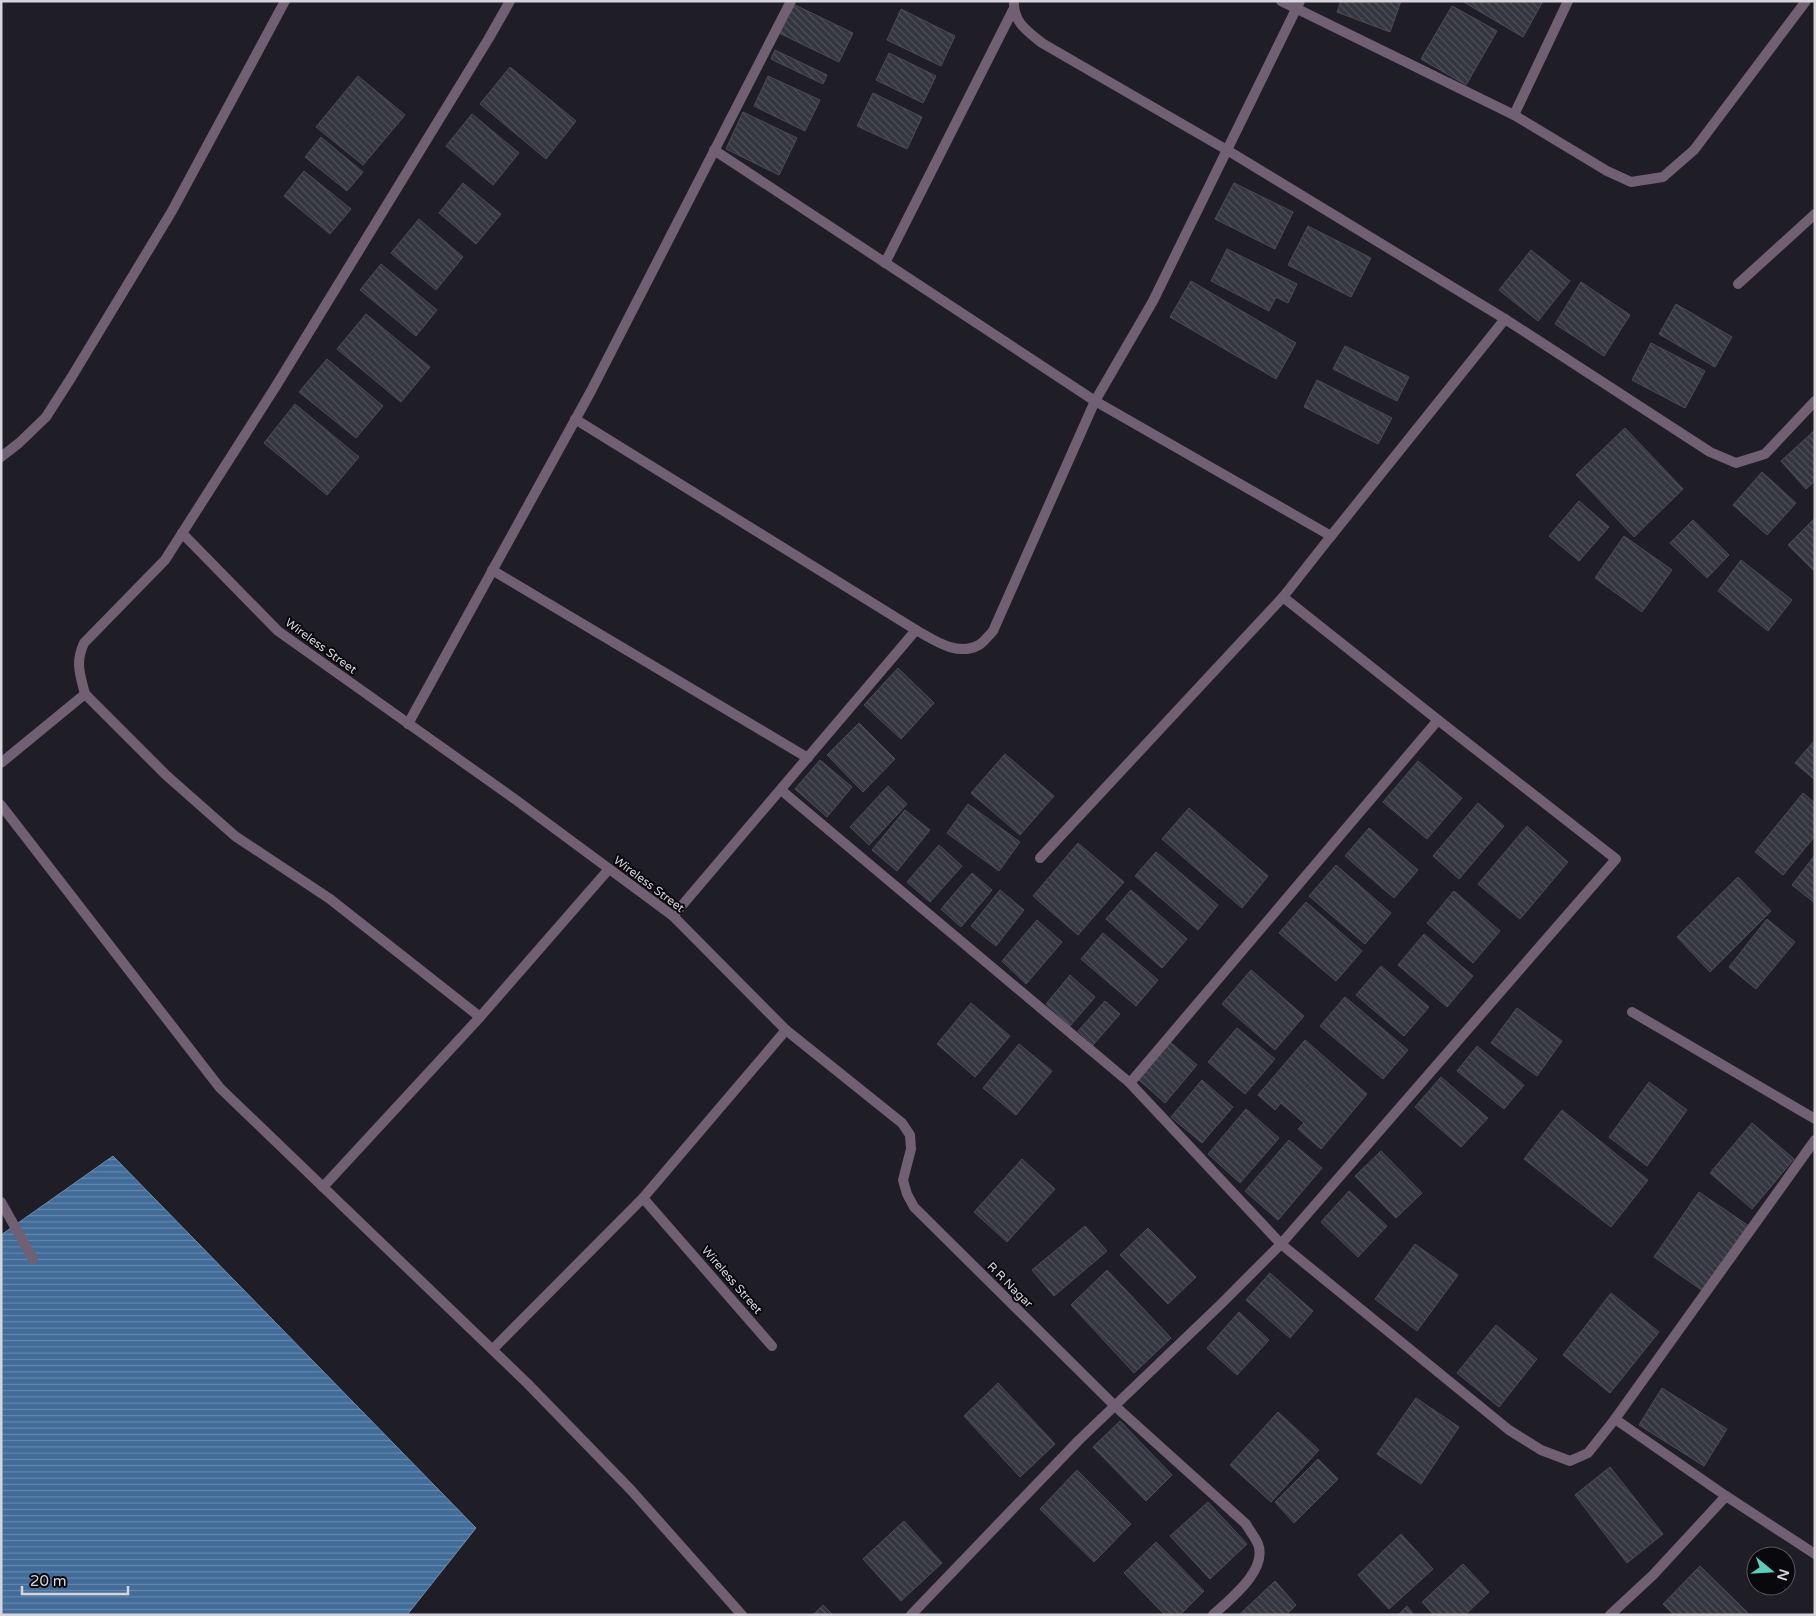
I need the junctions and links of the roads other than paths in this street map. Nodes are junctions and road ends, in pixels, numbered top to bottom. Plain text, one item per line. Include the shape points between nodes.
1 (285, 1) edge
2 (510, 1) edge
3 (791, 1) edge
4 (1281, 1) edge
5 (1568, 1) edge
6 (1806, 1) edge
7 (1298, 5) edge
8 (1014, 6) edge
9 (1514, 115) junction
10 (714, 150) junction
11 (1227, 150) junction
12 (1815, 214) edge
13 (884, 262) junction
14 (1738, 284) dead end
15 (1505, 319) junction
16 (1095, 401) junction
17 (1815, 401) edge
18 (575, 419) junction
19 (1, 457) edge
20 (182, 533) junction
21 (1331, 536) junction
22 (492, 570) junction
23 (1283, 597) junction
24 (916, 630) junction
25 (85, 694) junction
26 (1438, 720) junction
27 (408, 724) junction
28 (808, 758) junction
29 (1, 763) edge
30 (781, 790) junction
31 (1, 805) edge
32 (1040, 858) dead end
33 (609, 869) junction
34 (673, 916) junction
35 (1632, 1012) dead end
36 (480, 1017) junction
37 (786, 1030) junction
38 (1130, 1083) junction
39 (1815, 1119) edge
40 (1815, 1140) edge
41 (323, 1187) junction
42 (643, 1198) junction
43 (1, 1202) edge
44 (1281, 1244) junction
45 (33, 1259) dead end
46 (772, 1346) dead end
47 (493, 1349) junction
48 (1115, 1406) junction
49 (1615, 1419) junction
50 (1726, 1496) junction
51 (1815, 1554) edge
52 (742, 1615) edge
53 (911, 1615) edge
54 (1213, 1615) edge
55 (1610, 1615) edge

1 - 19 street via 172,212 71,378 46,417
2 - 20 street
3 - 10 street
4 - 7 street
5 - 9 street
6 - 9 street via 1694,150 1663,177 1631,182
7 - 9 street
7 - 11 street
8 - 11 street via 1022,27 1042,43
8 - 13 street
10 - 13 street
10 - 18 street
11 - 15 street
11 - 16 street via 1152,301
12 - 14 street
13 - 16 street
15 - 17 street via 1710,452 1736,464 1765,454
15 - 21 street
16 - 21 street
16 - 24 street via 993,631 980,645 963,650 946,646
18 - 22 street
18 - 24 street
20 - 25 street via 165,560 84,643 78,663
20 - 27 street, Wireless Street via 278,631
21 - 23 street
22 - 27 street
22 - 28 street
23 - 26 street
23 - 32 street
24 - 28 street
25 - 29 street
25 - 36 street via 166,776 235,836 330,899
26 - 38 street
26 - 44 street via 1616,859
27 - 33 street, Wireless Street
28 - 30 street
30 - 34 street
30 - 38 street
31 - 41 street via 220,1088
33 - 34 street, Wireless Street
33 - 36 street
34 - 37 street, Wireless Street
35 - 39 street
36 - 41 street
37 - 42 street
37 - 48 street, R R Nagar via 902,1123 910,1135 911,1149 903,1180 914,1207
38 - 44 street
40 - 49 street
41 - 47 street
42 - 46 street, Wireless Street
42 - 47 street
43 - 45 street
44 - 48 street
44 - 49 street via 1509,1430 1542,1450 1570,1461 1576,1459 1588,1453
47 - 52 street via 631,1490
48 - 53 street
48 - 54 street, R R Nagar via 1246,1524 1259,1546 1258,1566 1244,1586
49 - 50 street
50 - 51 street
50 - 55 street

